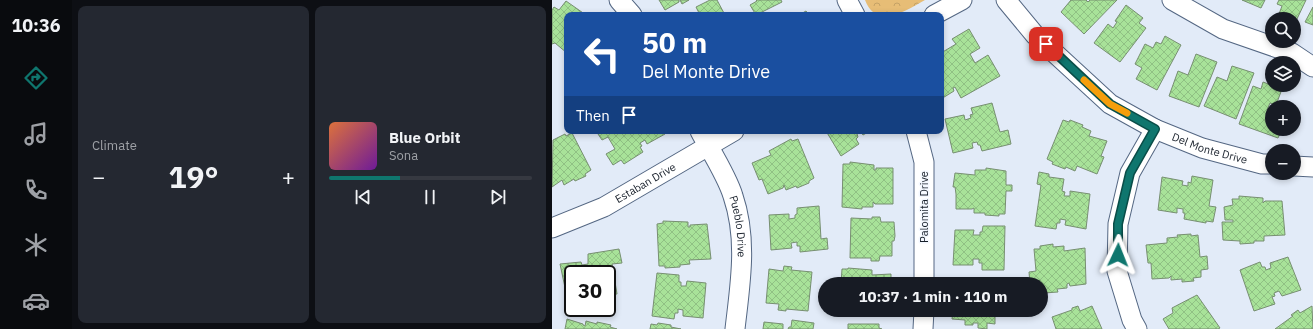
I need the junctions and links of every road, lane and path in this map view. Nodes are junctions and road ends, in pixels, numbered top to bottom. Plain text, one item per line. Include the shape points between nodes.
1 (619, 0) edge
2 (847, 0) edge
3 (962, 0) edge
4 (1006, 0) edge
5 (1172, 0) edge
6 (629, 12) edge
7 (853, 12) edge
8 (940, 12) edge
9 (1313, 67) edge
10 (1155, 129) junction
11 (723, 134) edge
12 (917, 134) edge
13 (704, 139) edge
14 (1265, 164) edge
15 (1301, 166) edge
16 (1313, 167) edge
17 (552, 228) edge
18 (924, 277) edge
19 (924, 317) edge
20 (735, 329) edge
21 (924, 329) edge
22 (1137, 329) edge

1 - 6 street
2 - 7 street
3 - 8 street
4 - 10 street, Del Monte Drive via 1035,35 1110,104
5 - 9 street via 1223,29 1292,53
10 - 14 street, Del Monte Drive via 1202,148
10 - 22 street via 1130,173 1118,224 1117,271
11 - 13 street, Estaban Drive
12 - 18 street, Palomita Drive via 924,162
13 - 17 street, Estaban Drive via 604,207
13 - 20 street, Pueblo Drive via 733,196 741,229 743,266
15 - 16 street
19 - 21 street

